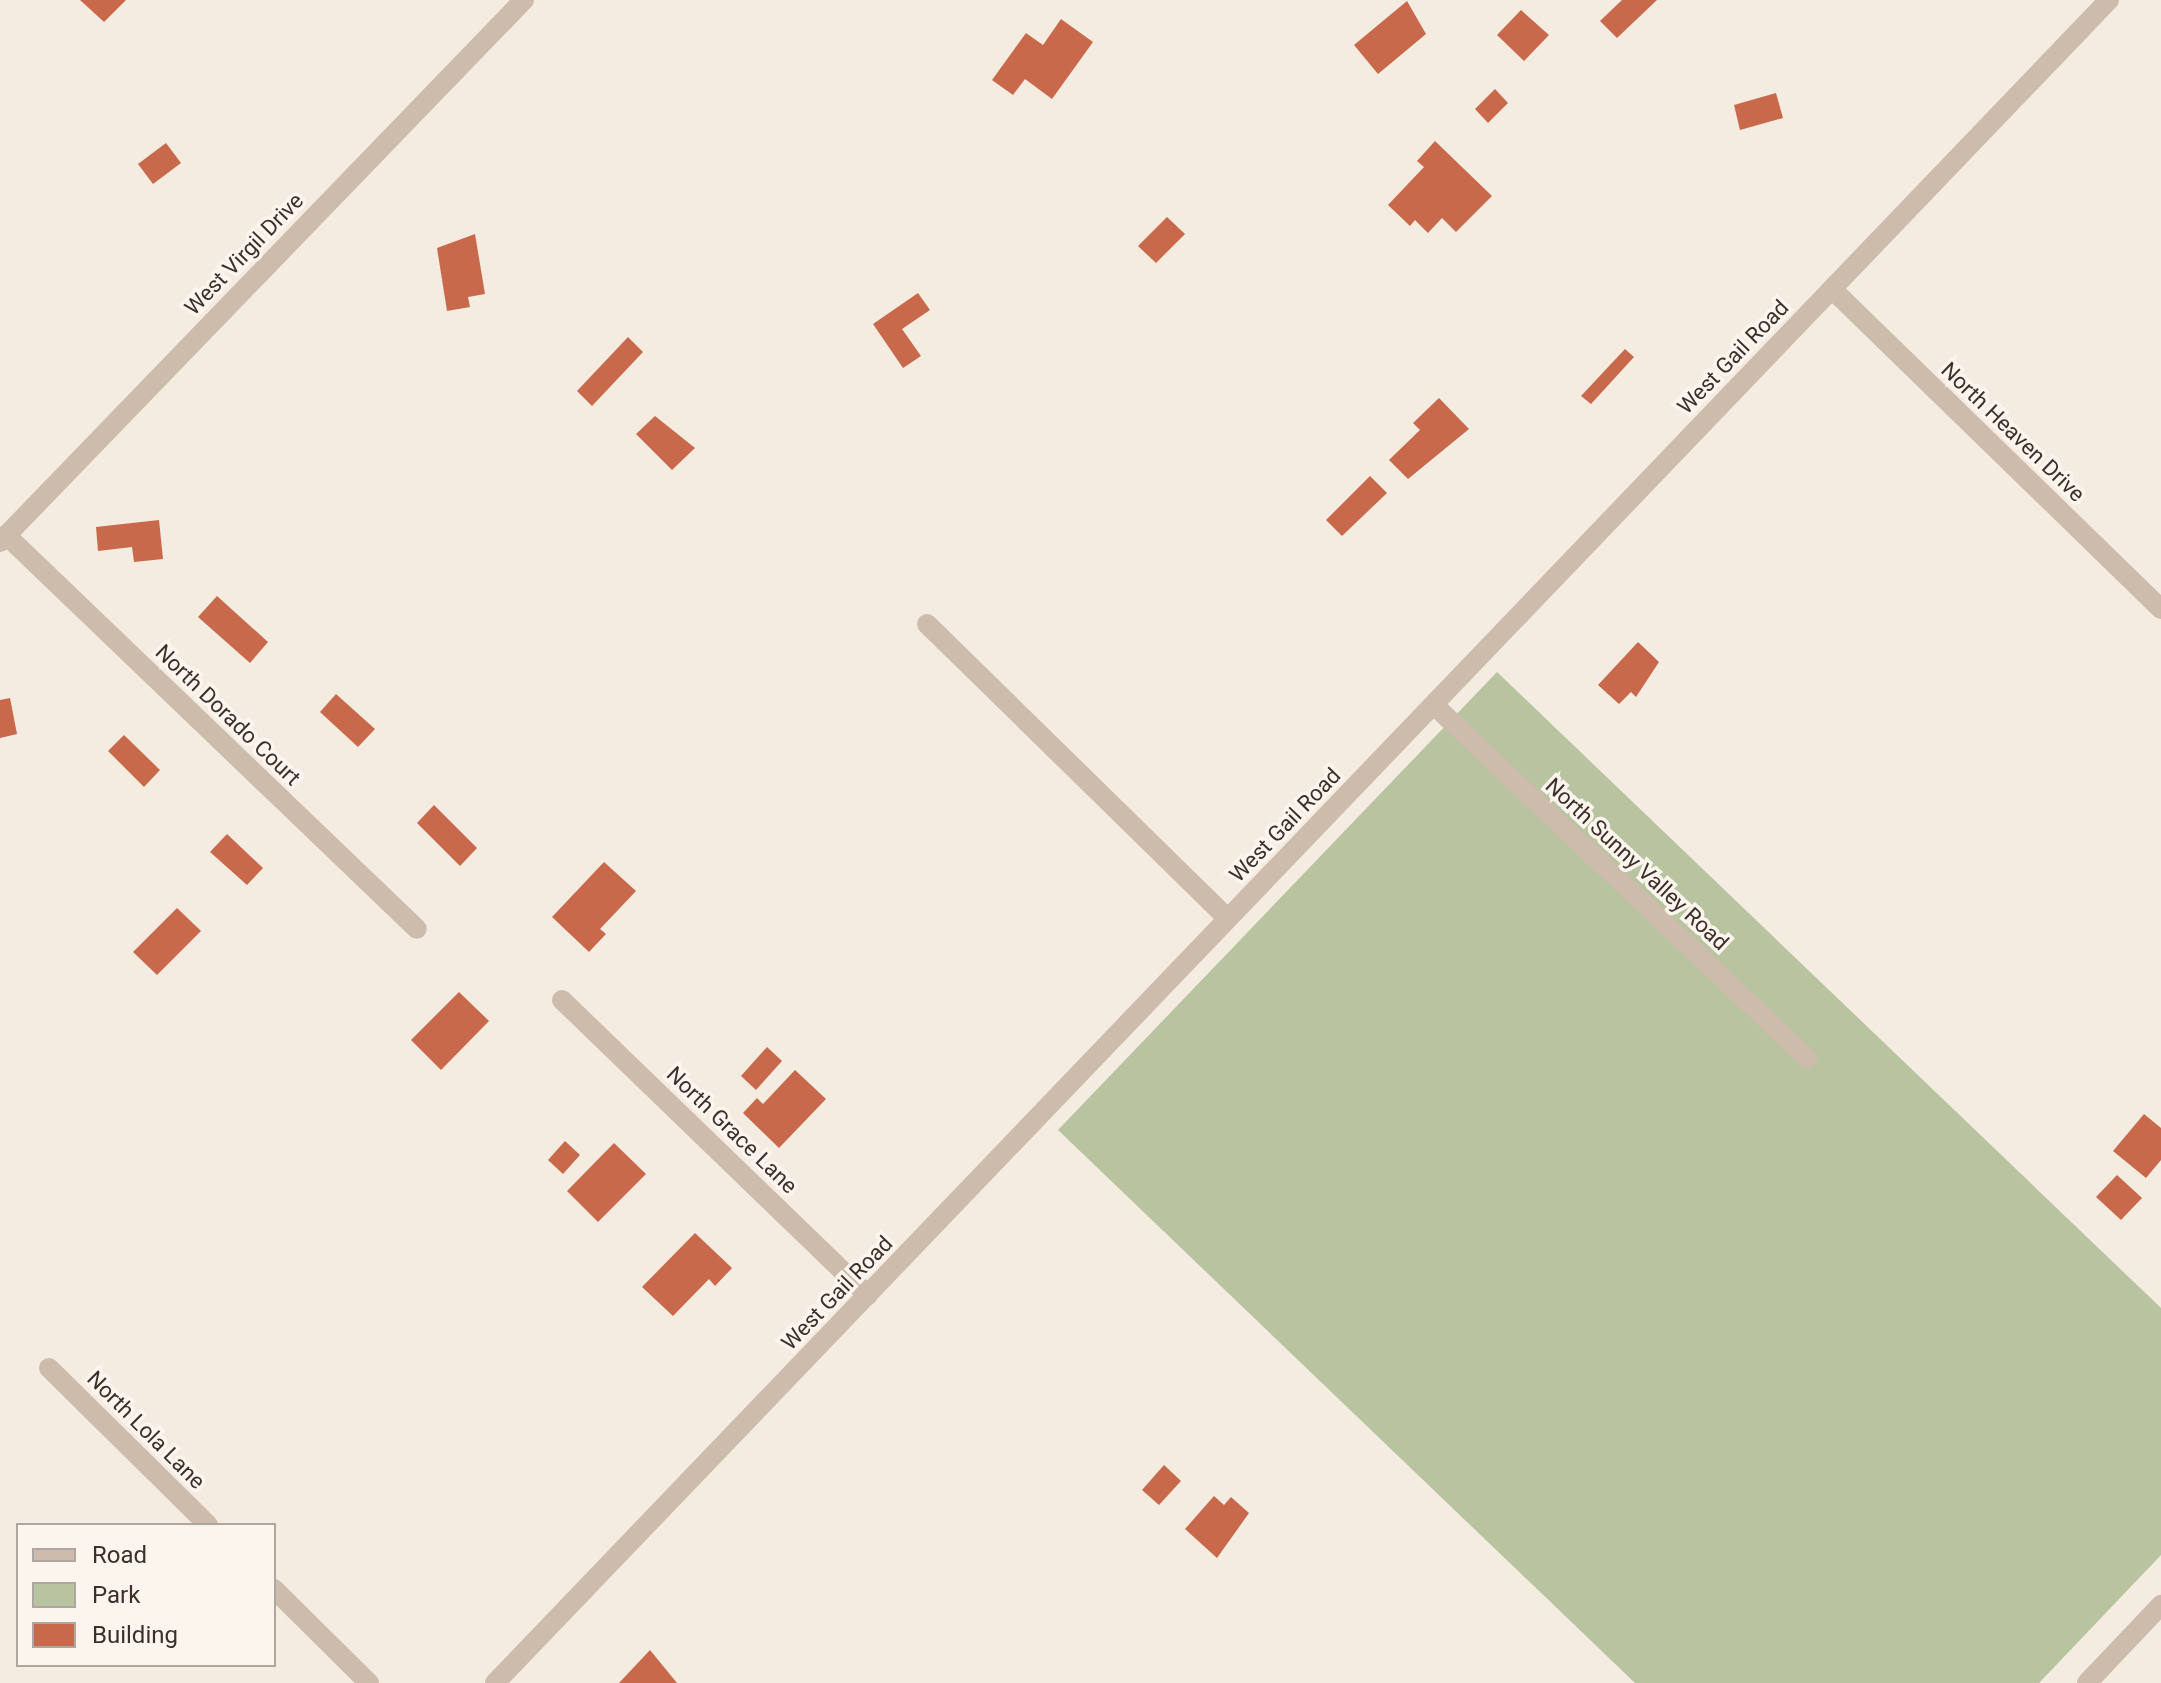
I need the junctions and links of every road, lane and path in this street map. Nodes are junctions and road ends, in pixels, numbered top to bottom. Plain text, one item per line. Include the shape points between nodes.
1 (524, 0) edge
2 (2109, 0) edge
3 (1832, 289) junction
4 (3, 539) edge
5 (2161, 609) edge
6 (927, 624) dead end
7 (1434, 705) junction
8 (1228, 919) junction
9 (417, 929) dead end
10 (562, 1000) dead end
11 (1807, 1058) dead end
12 (868, 1295) junction
13 (49, 1368) dead end
14 (206, 1523) edge
15 (276, 1591) edge
16 (2161, 1605) edge
17 (369, 1683) edge
18 (495, 1683) edge
19 (2087, 1683) edge

1 - 4 street, West Virgil Drive
2 - 3 street, West Gail Road
3 - 5 street, North Heaven Drive
3 - 7 street, West Gail Road
4 - 9 street, North Dorado Court
6 - 8 street
7 - 8 street, West Gail Road
7 - 11 street, North Sunny Valley Road
8 - 12 street, West Gail Road
10 - 12 street, North Grace Lane
12 - 18 street, West Gail Road
13 - 14 street, North Lola Lane
15 - 17 street
16 - 19 street

